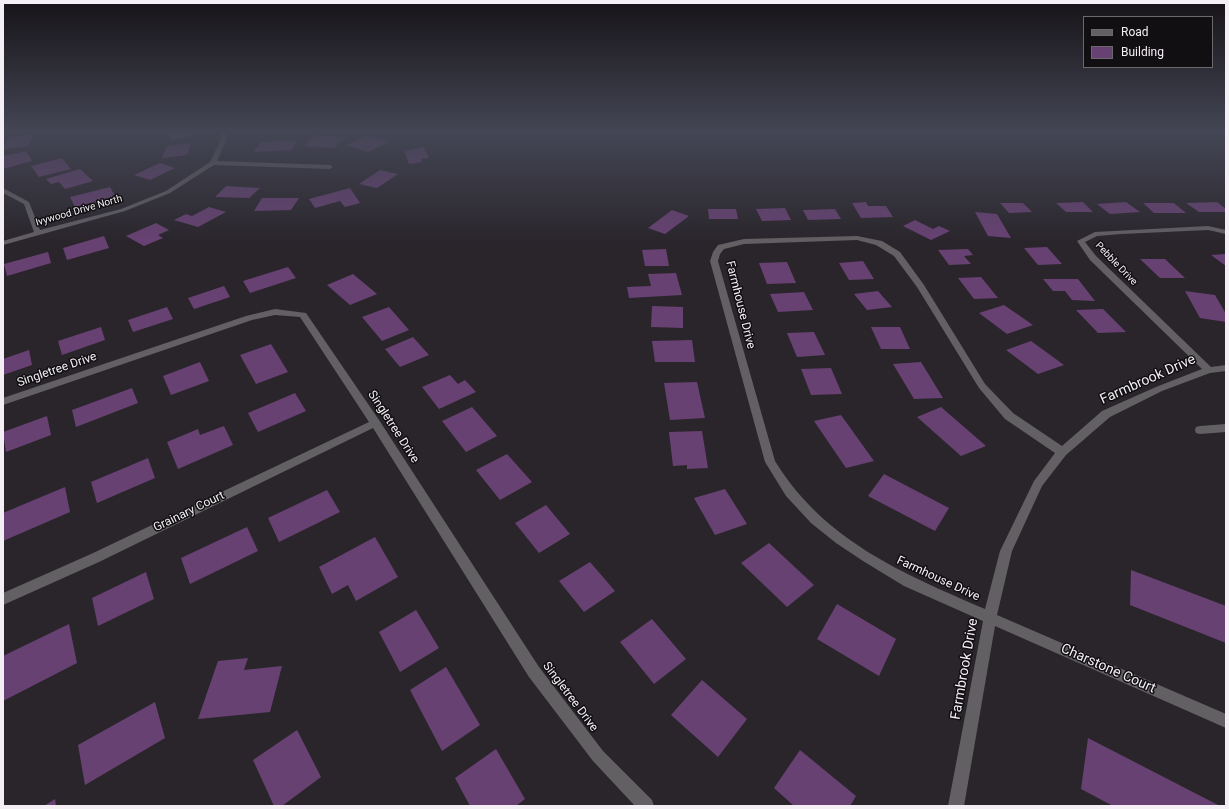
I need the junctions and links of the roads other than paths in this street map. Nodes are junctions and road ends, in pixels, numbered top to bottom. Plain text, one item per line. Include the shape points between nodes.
1 (204, 170) edge
2 (3, 190) edge
3 (1226, 232) edge
4 (38, 234) junction
5 (3, 243) edge
6 (1226, 368) edge
7 (1209, 370) junction
8 (3, 402) edge
9 (375, 423) junction
10 (1226, 428) edge
11 (1200, 430) dead end
12 (1062, 452) junction
13 (3, 599) edge
14 (990, 617) junction
15 (1226, 721) edge
16 (646, 806) edge
17 (956, 806) edge

1 - 4 street, Ivywood Drive North via 168,192 123,210
2 - 4 street via 27,203
3 - 7 street, Pebble Drive via 1208,228 1121,232 1095,234 1080,241 1093,258
4 - 5 street, Ivywood Drive North
6 - 7 street, Farmbrook Drive
7 - 12 street, Farmbrook Drive via 1159,389 1106,414
8 - 9 street, Singletree Drive via 250,318 275,312 303,315
9 - 13 street, Grainary Court via 95,558
9 - 16 street, Singletree Drive via 534,672 598,756
10 - 11 street
12 - 14 street, Farmbrook Drive via 1038,484 1006,551
12 - 14 street, Farmhouse Drive via 1009,416 982,386 921,287 897,254 889,248 857,238 762,240 727,244 716,253 714,261 770,462 784,485 805,510 867,558 908,582
14 - 15 street, Charstone Court
14 - 17 street, Farmbrook Drive

